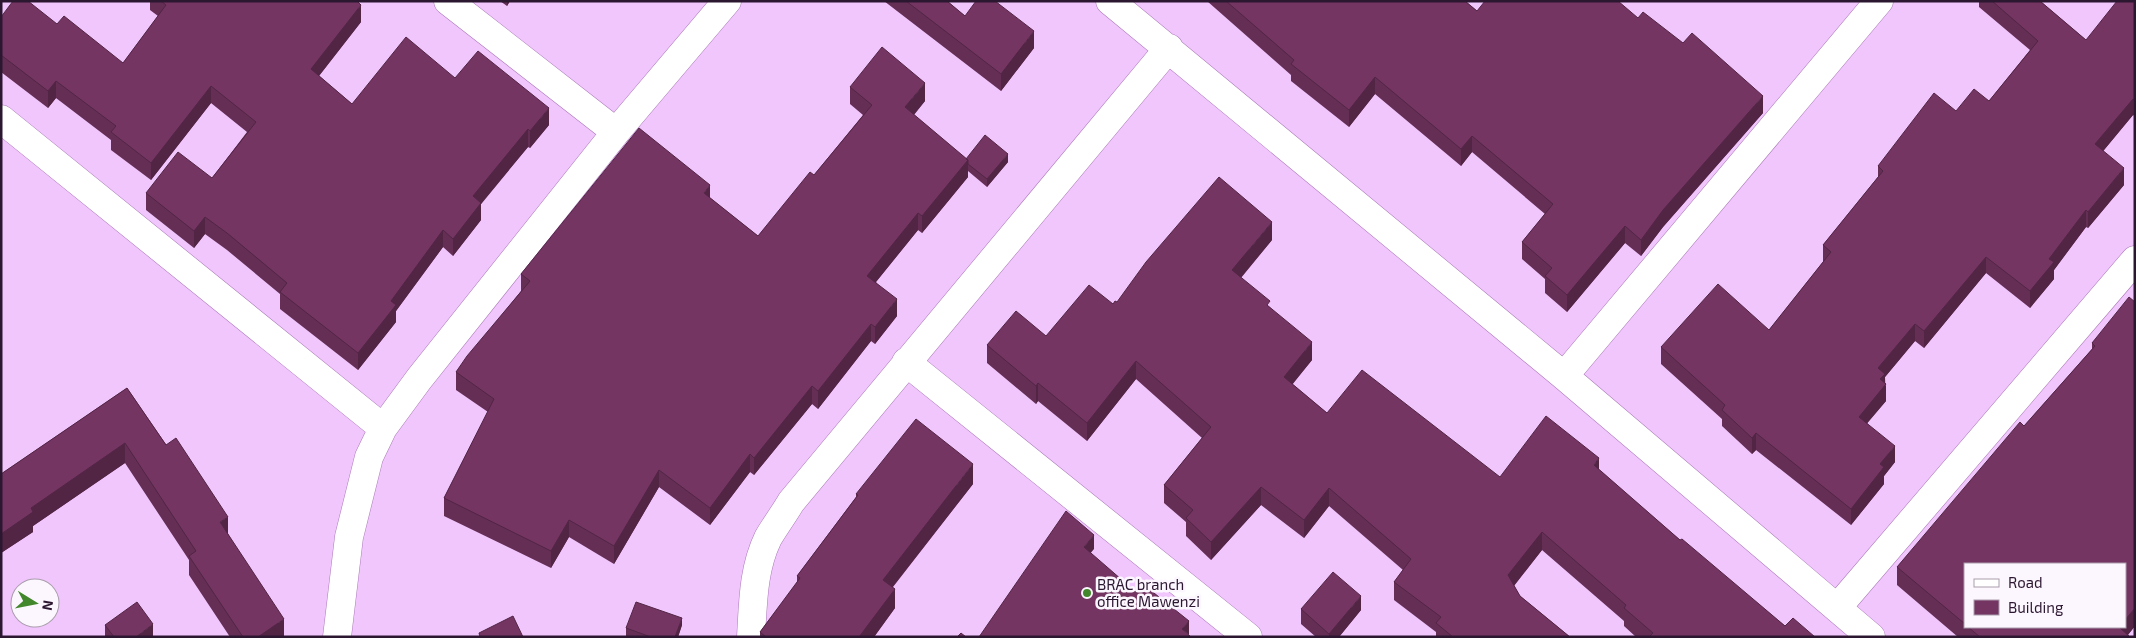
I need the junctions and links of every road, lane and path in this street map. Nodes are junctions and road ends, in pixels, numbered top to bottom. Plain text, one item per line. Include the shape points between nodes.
1 (448, 1) edge
2 (727, 1) edge
3 (1110, 1) edge
4 (1879, 1) edge
5 (1169, 48) junction
6 (1, 119) edge
7 (616, 132) junction
8 (2135, 260) edge
9 (906, 362) junction
10 (1564, 376) junction
11 (383, 428) junction
12 (1837, 608) junction
13 (337, 637) edge
14 (751, 637) edge
15 (1248, 637) edge
16 (1872, 637) edge

1 - 7 street
2 - 7 street
3 - 5 street
4 - 10 street
5 - 9 street
5 - 10 street
6 - 11 street
7 - 11 street via 418,379
8 - 12 street
9 - 14 street via 791,502 768,538 758,563
9 - 15 street
10 - 12 street
11 - 13 street via 369,457 349,537
12 - 16 street

